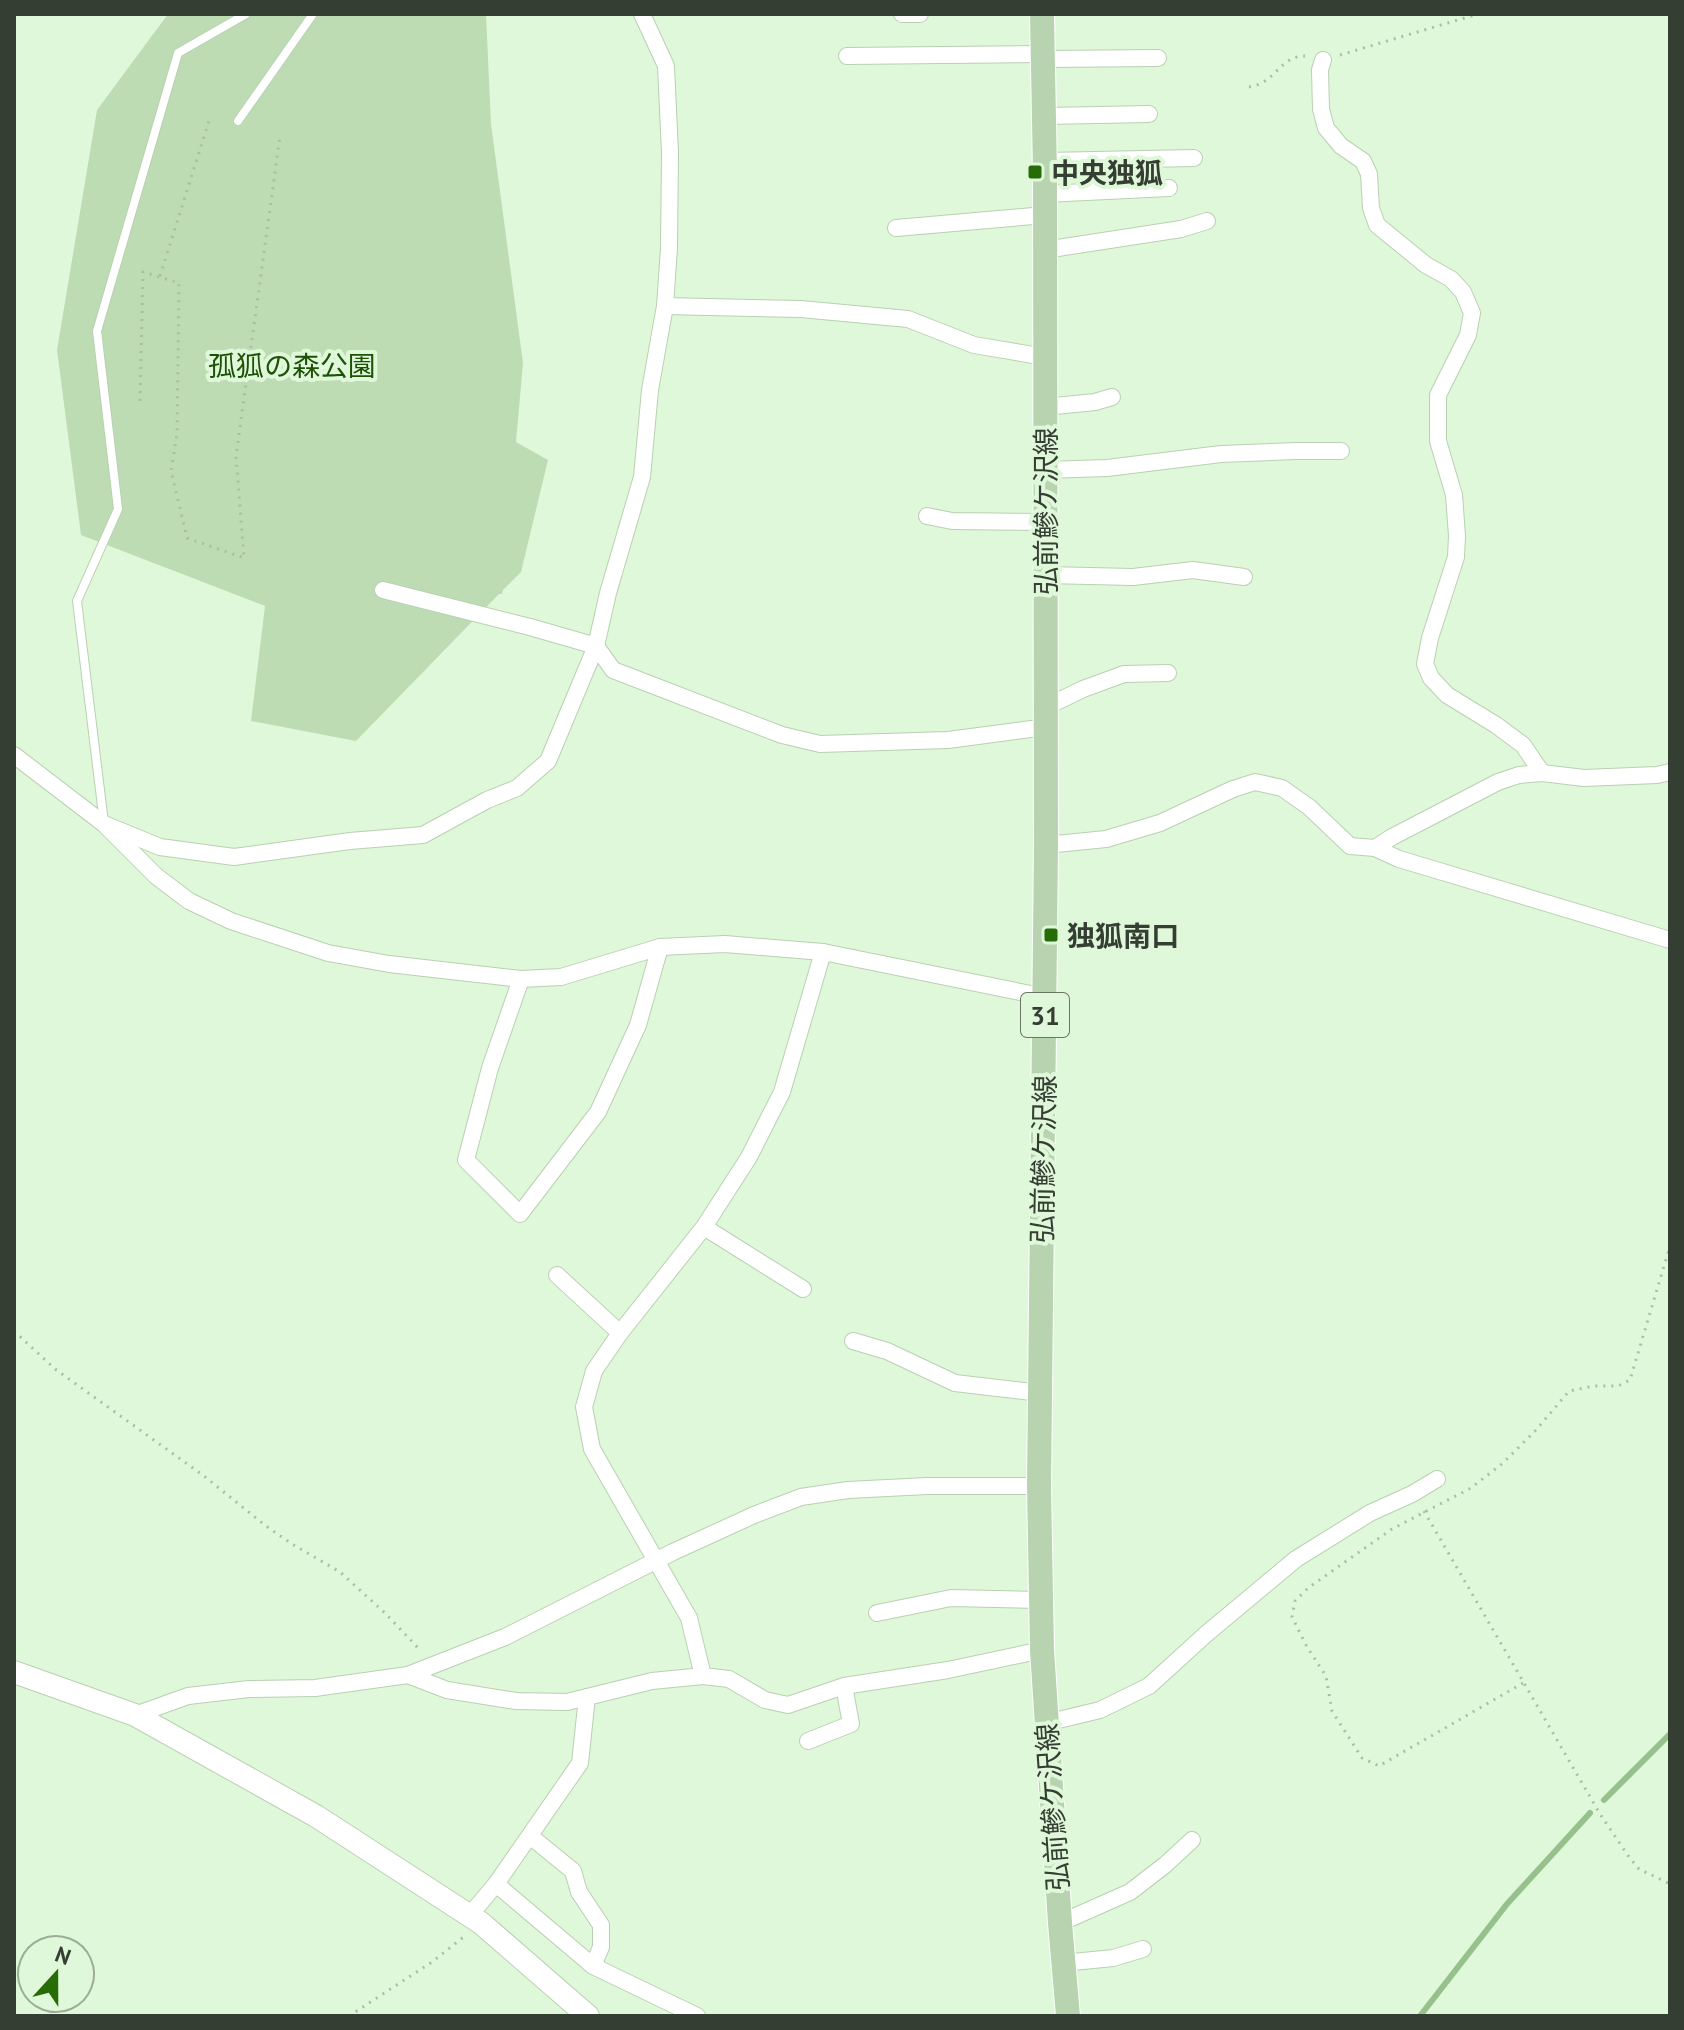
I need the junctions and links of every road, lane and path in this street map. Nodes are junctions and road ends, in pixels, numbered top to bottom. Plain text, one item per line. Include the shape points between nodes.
1 (246, 14) edge
2 (313, 14) edge
3 (642, 14) edge
4 (902, 14) edge
5 (920, 14) edge
6 (1042, 14) edge
7 (1478, 14) edge
8 (847, 56) dead end
9 (1044, 56) junction
10 (1158, 58) dead end
11 (1323, 60) junction
12 (1249, 87) dead end
13 (1149, 114) dead end
14 (1045, 116) junction
15 (209, 121) dead end
16 (238, 121) dead end
17 (280, 136) dead end
18 (1194, 158) dead end
19 (1045, 161) junction
20 (1169, 188) dead end
21 (1045, 204) junction
22 (1207, 221) dead end
23 (896, 228) dead end
24 (1045, 250) junction
25 (160, 276) dead end
26 (665, 306) junction
27 (1045, 357) junction
28 (1112, 397) dead end
29 (140, 401) dead end
30 (1045, 407) junction
31 (1341, 451) dead end
32 (1045, 470) junction
33 (927, 516) dead end
34 (1046, 522) junction
35 (1046, 575) junction
36 (1244, 577) dead end
37 (383, 590) dead end
38 (596, 646) junction
39 (1168, 673) dead end
40 (1046, 717) junction
41 (14, 755) edge
42 (1670, 772) edge
43 (1542, 773) junction
44 (104, 824) junction
45 (1046, 845) junction
46 (1375, 848) junction
47 (1670, 940) edge
48 (660, 947) junction
49 (823, 952) junction
50 (521, 979) junction
51 (1045, 997) junction
52 (704, 1227) junction
53 (1670, 1246) edge
54 (557, 1275) dead end
55 (803, 1289) dead end
56 (14, 1331) edge
57 (620, 1333) junction
58 (853, 1341) dead end
59 (1040, 1393) junction
60 (1437, 1479) dead end
61 (1039, 1486) junction
62 (1412, 1494) junction
63 (1424, 1512) junction
64 (656, 1561) junction
65 (1041, 1600) junction
66 (877, 1613) dead end
67 (1042, 1650) junction
68 (434, 1665) junction
69 (14, 1672) edge
70 (408, 1675) junction
71 (703, 1676) junction
72 (1523, 1683) junction
73 (844, 1686) junction
74 (587, 1697) junction
75 (135, 1715) junction
76 (1046, 1723) junction
77 (808, 1741) dead end
78 (530, 1836) junction
79 (1192, 1840) dead end
80 (496, 1884) junction
81 (1670, 1884) edge
82 (476, 1919) junction
83 (1060, 1923) junction
84 (1143, 1949) dead end
85 (1063, 1963) junction
86 (593, 1966) junction
87 (692, 2015) edge
88 (349, 2016) edge
89 (588, 2016) edge
90 (1068, 2016) edge

1 - 44 lane via 178,53 97,331 118,509 77,601
2 - 16 lane
3 - 26 street via 666,66 670,153
4 - 5 street
6 - 9 main road, 弘前鰺ケ沢線 / 31
7 - 11 path
8 - 9 street
9 - 10 street
9 - 14 main road, 弘前鰺ケ沢線 / 31
11 - 12 path via 1301,55
11 - 43 street via 1321,109 1326,128 1363,161 1377,225 1451,279 1472,313 1468,335 1438,395 1438,441 1454,495 1457,546 1425,664 1447,695 1523,745
13 - 14 street
14 - 19 main road, 弘前鰺ケ沢線 / 31
15 - 25 path
17 - 29 path via 236,456 244,558 187,538 171,471 177,434 179,283 143,272
18 - 19 street
19 - 21 main road, 弘前鰺ケ沢線 / 31
20 - 21 street
21 - 23 street
21 - 24 main road, 弘前鰺ケ沢線 / 31
22 - 24 street
24 - 27 main road, 弘前鰺ケ沢線 / 31
26 - 27 street via 801,309 908,319 974,345
26 - 38 street via 642,477
27 - 30 main road, 弘前鰺ケ沢線 / 31
28 - 30 street
30 - 32 main road, 弘前鰺ケ沢線 / 31
31 - 32 street via 1221,454
32 - 34 main road, 弘前鰺ケ沢線 / 31
33 - 34 street
34 - 35 main road, 弘前鰺ケ沢線 / 31
35 - 36 street via 1133,577 1193,570
35 - 40 main road, 弘前鰺ケ沢線 / 31
37 - 38 street
38 - 40 street via 613,670 782,735 820,744 948,740
38 - 44 street via 548,761 517,788 423,835 234,857 160,847
39 - 40 street via 1124,674 1083,689
40 - 45 main road, 弘前鰺ケ沢線 / 31
41 - 44 street
42 - 43 street via 1584,778
43 - 46 street via 1498,782
44 - 50 street via 156,876 189,901 231,921 328,953
45 - 46 street via 1106,839 1160,823 1255,782 1282,788 1350,846
45 - 51 main road, 弘前鰺ケ沢線 / 31
46 - 47 street
48 - 49 street via 725,944
48 - 50 street via 561,977
48 - 50 street via 638,1025 598,1112 520,1214 466,1160
49 - 51 street
49 - 52 street via 782,1092
51 - 59 main road, 弘前鰺ケ沢線 / 31
52 - 55 street
52 - 57 street
53 - 63 path via 1630,1380 1569,1391 1503,1463 1471,1488
54 - 57 street
56 - 68 path via 55,1369 266,1526 340,1572
57 - 64 street via 594,1371 584,1407 592,1449
58 - 59 street via 955,1383
59 - 61 main road, 弘前鰺ケ沢線 / 31
60 - 62 street
61 - 64 street via 848,1490 801,1497
61 - 65 main road, 弘前鰺ケ沢線 / 31
62 - 63 path
62 - 76 street via 1296,1559 1149,1686 1100,1710
63 - 72 path
63 - 72 path via 1392,1529 1295,1601 1292,1617 1326,1676 1332,1711 1362,1758 1379,1766
64 - 68 street via 505,1637
64 - 71 street via 689,1618
65 - 66 street via 951,1598
65 - 67 main road, 弘前鰺ケ沢線 / 31
67 - 73 street
67 - 76 main road, 弘前鰺ケ沢線 / 31
68 - 70 street
69 - 75 street
70 - 74 street via 447,1690 516,1701
70 - 75 street via 315,1688 188,1696
71 - 73 street via 729,1679 765,1700 788,1705
71 - 74 street via 652,1681
72 - 81 path via 1629,1857 1639,1869
73 - 77 street via 851,1724
74 - 78 street via 580,1763
75 - 82 street via 316,1816
76 - 83 main road, 弘前鰺ケ沢線 / 31
78 - 80 street
78 - 86 street via 573,1871 579,1892 601,1925 601,1947
79 - 83 street via 1130,1892
80 - 82 street
80 - 86 street
82 - 88 path via 432,1962
82 - 89 street
83 - 85 main road, 弘前鰺ケ沢線 / 31
84 - 85 street
85 - 90 main road, 弘前鰺ケ沢線 / 31
86 - 87 street

